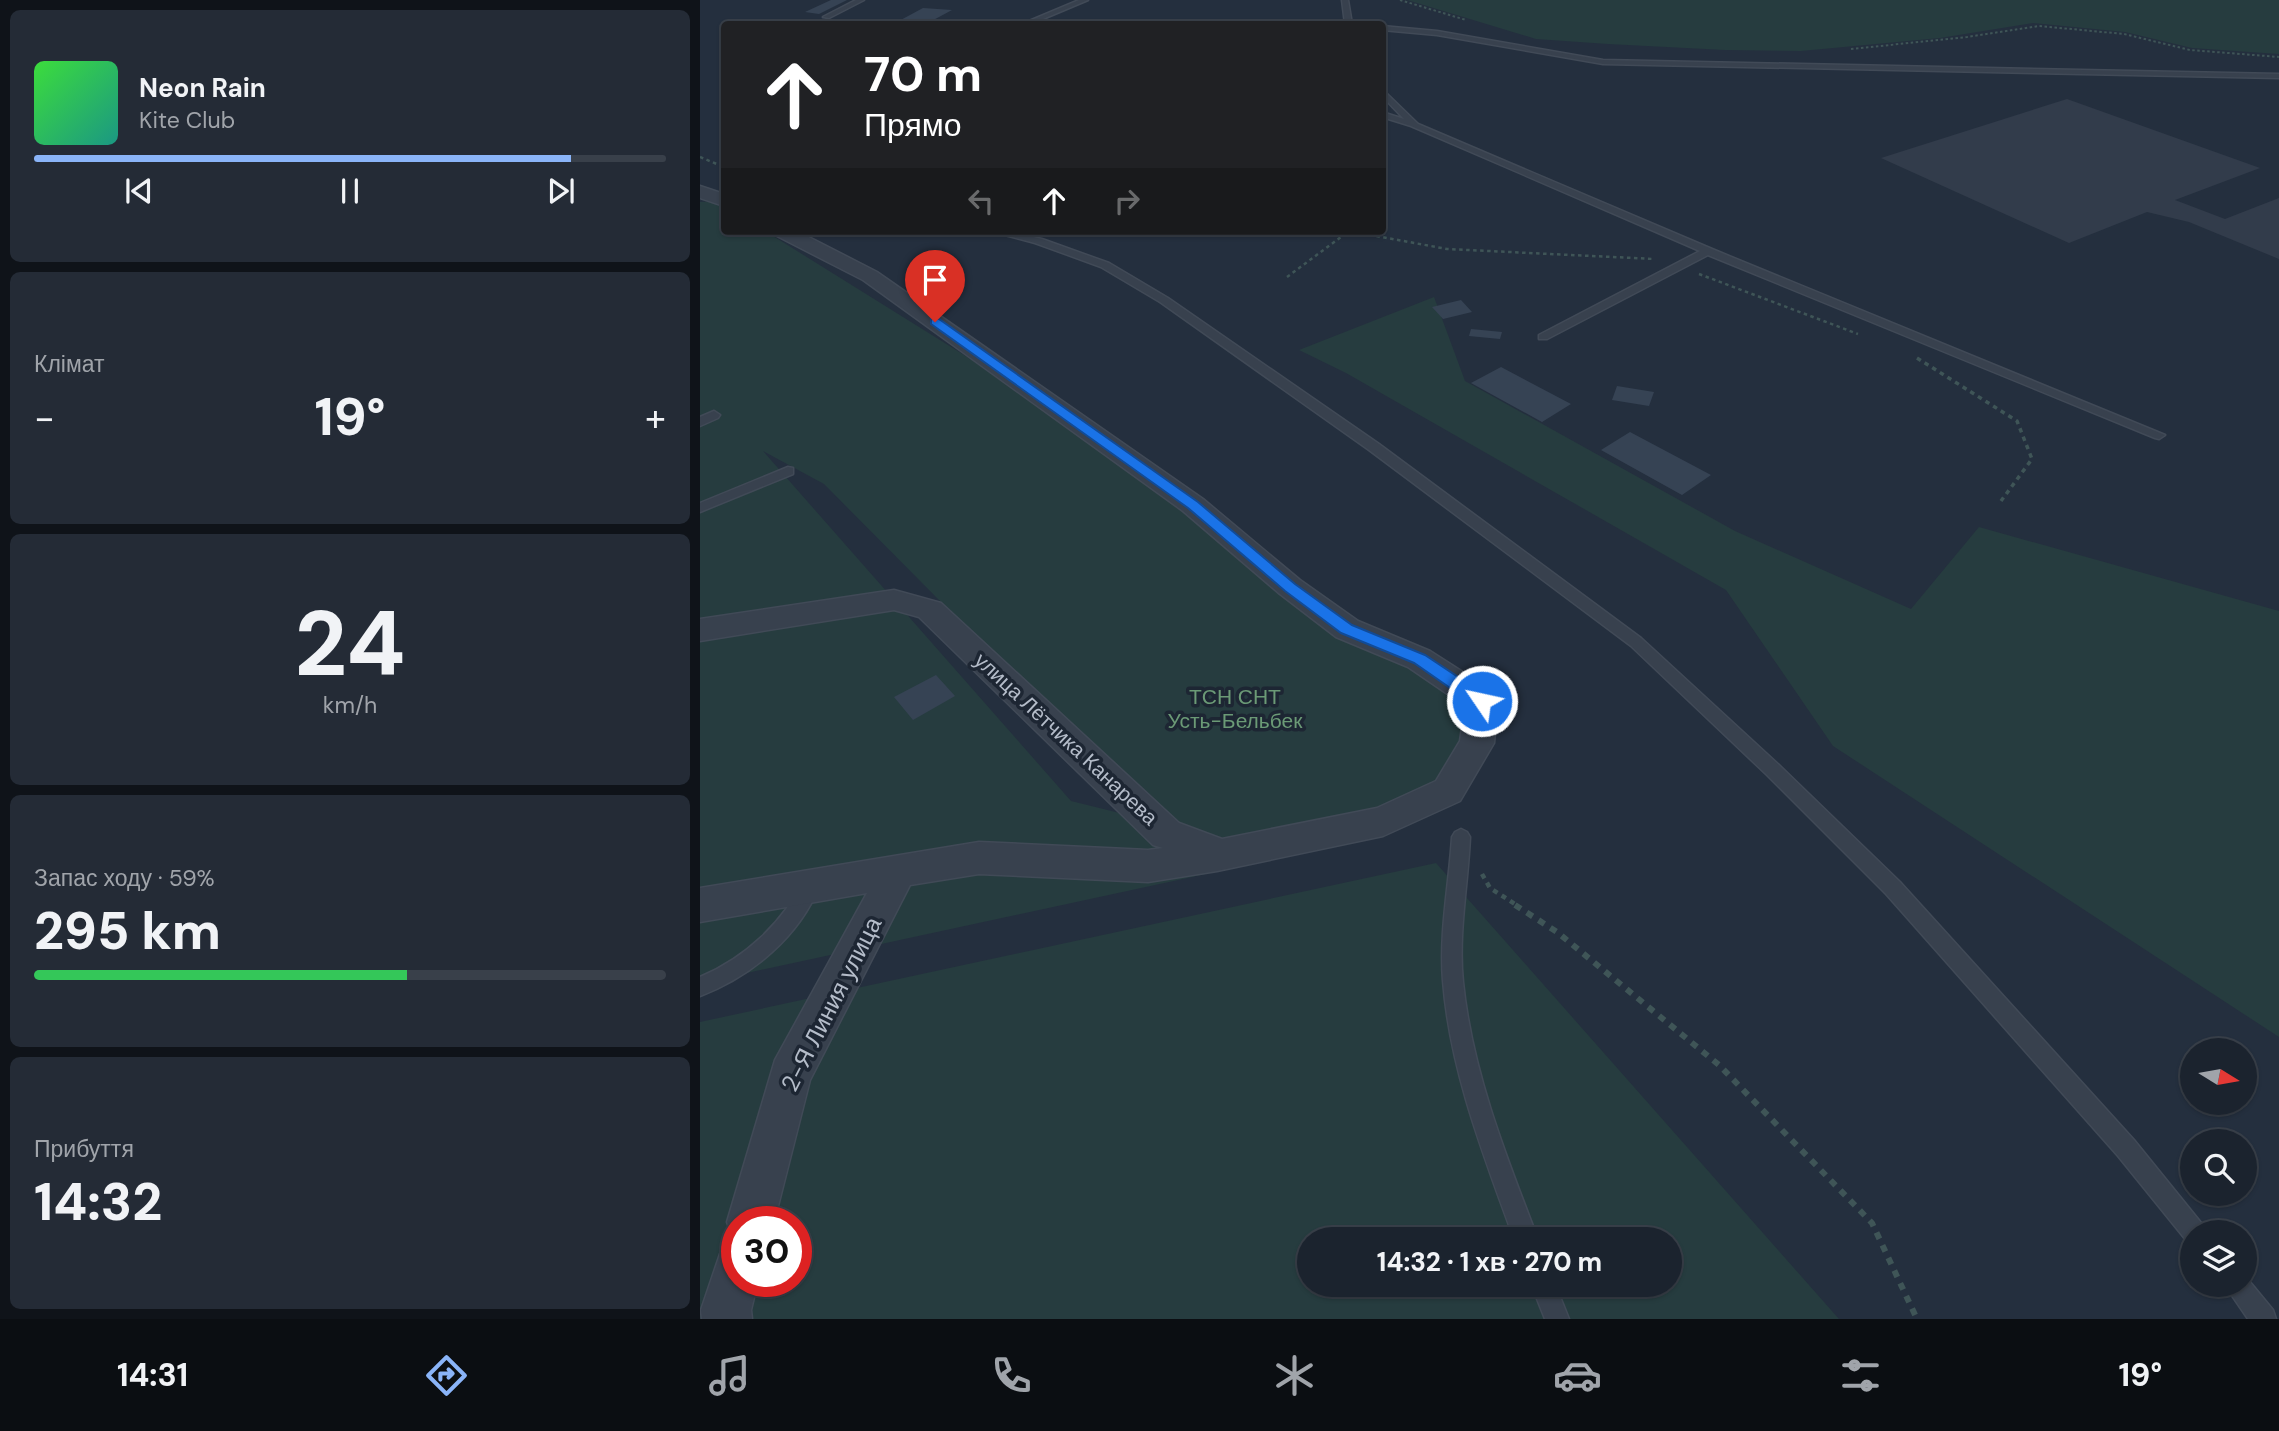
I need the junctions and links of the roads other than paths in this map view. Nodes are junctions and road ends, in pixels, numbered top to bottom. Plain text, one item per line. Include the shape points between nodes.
1 (861, 0) edge
2 (1085, 0) edge
3 (1345, 0) edge
4 (827, 17) dead end
5 (1033, 21) edge
6 (1348, 21) edge
7 (1386, 29) edge
8 (2279, 76) edge
9 (1386, 95) edge
10 (1386, 115) edge
11 (1415, 126) junction
12 (700, 192) edge
13 (721, 199) edge
14 (790, 235) edge
15 (1010, 235) edge
16 (1708, 251) junction
17 (1543, 337) dead end
18 (714, 415) dead end
19 (700, 422) edge
20 (2159, 435) dead end
21 (788, 471) dead end
22 (700, 508) edge
23 (700, 630) edge
24 (1461, 837) road end
25 (1222, 855) junction
26 (899, 870) junction
27 (811, 886) junction
28 (700, 905) edge
29 (700, 987) edge
30 (754, 1206) edge
31 (2184, 1220) edge
32 (1522, 1227) edge
33 (730, 1297) edge
34 (1548, 1297) edge
35 (2246, 1297) edge
36 (727, 1319) edge
37 (1557, 1319) edge
38 (2264, 1319) edge

1 - 4 lane
2 - 5 lane
3 - 6 lane
7 - 8 lane via 1603,62
9 - 11 lane
10 - 11 lane
11 - 16 lane
12 - 13 street
14 - 25 street via 870,276 1193,505 1347,629 1419,659 1482,701 1477,743 1448,791 1383,821
15 - 31 lane via 1105,265 1164,300 1374,447 1636,642 1893,888 2126,1148
16 - 17 lane
16 - 20 lane
18 - 19 lane
21 - 22 lane
23 - 25 street, улица Лётчика Канарева via 894,600 930,610 1166,834
24 - 32 lane via 1451,925 1462,1040 1486,1128
25 - 26 street via 1148,866 979,858
26 - 27 street
26 - 30 street, 2-Я Линия улица via 790,1075
27 - 28 street
27 - 29 lane via 798,912 759,950 729,973
33 - 36 street
34 - 37 lane
35 - 38 lane

